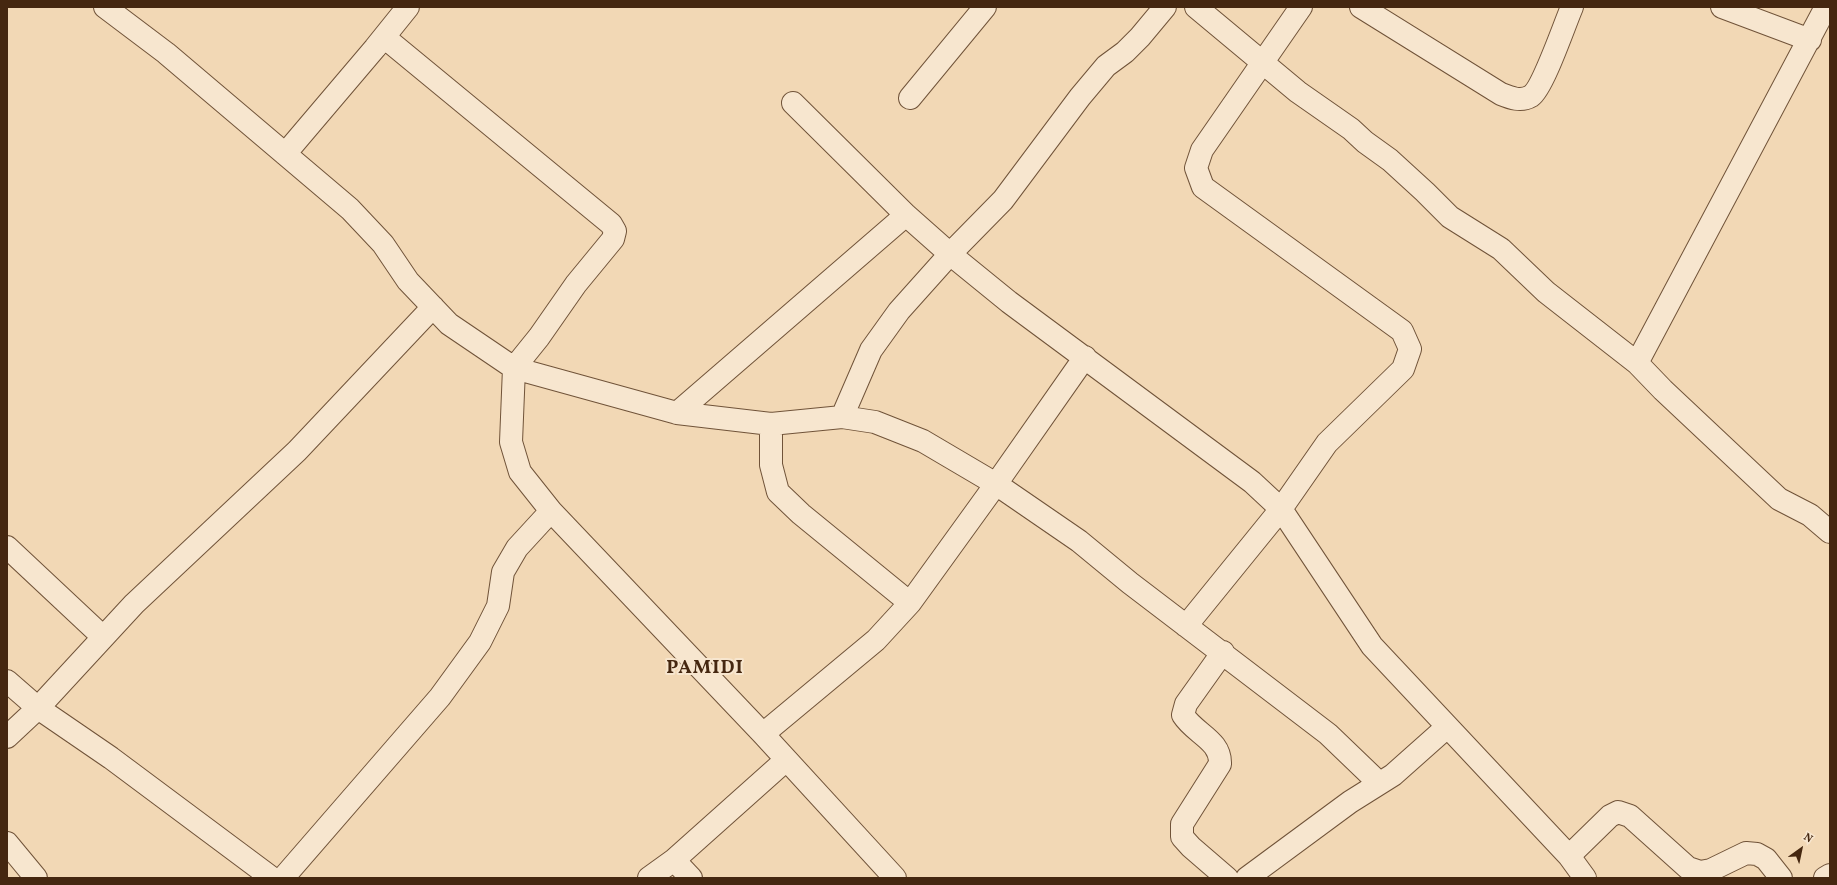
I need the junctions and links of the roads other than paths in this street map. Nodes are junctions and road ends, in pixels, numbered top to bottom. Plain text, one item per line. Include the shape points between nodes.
1 (105, 7) edge
2 (408, 7) edge
3 (985, 7) edge
4 (1166, 7) edge
5 (1196, 7) edge
6 (1301, 7) edge
7 (1361, 7) edge
8 (1572, 7) edge
9 (1722, 7) edge
10 (1826, 7) edge
11 (384, 37) junction
12 (1810, 40) junction
13 (1262, 62) junction
14 (910, 98) dead end
15 (793, 103) dead end
16 (286, 154) junction
17 (906, 215) junction
18 (950, 254) junction
19 (433, 307) junction
20 (1085, 358) junction
21 (1637, 363) junction
22 (514, 368) junction
23 (677, 412) junction
24 (842, 417) junction
25 (771, 424) junction
26 (996, 484) junction
27 (1281, 509) junction
28 (551, 511) junction
29 (1830, 532) edge
30 (7, 547) edge
31 (910, 603) junction
32 (1186, 626) junction
33 (103, 637) junction
34 (1223, 652) junction
35 (7, 680) edge
36 (38, 708) junction
37 (1447, 727) junction
38 (763, 734) junction
39 (7, 737) edge
40 (786, 760) junction
41 (1379, 783) junction
42 (7, 843) edge
43 (1569, 856) junction
44 (674, 860) junction
45 (1729, 871) edge
46 (1830, 875) edge
47 (36, 878) edge
48 (272, 878) edge
49 (284, 878) edge
50 (649, 878) edge
51 (691, 878) edge
52 (895, 878) edge
53 (1227, 878) edge
54 (1247, 878) edge
55 (1586, 878) edge
56 (1781, 878) edge
57 (1825, 878) edge

1 - 16 street via 166,53
2 - 11 street
3 - 14 street
4 - 18 street via 1140,37 1102,71 1003,200
5 - 13 street
6 - 13 street
7 - 8 street via 1501,94 1517,100 1531,96 1541,82
9 - 12 street
10 - 12 street
11 - 16 street
11 - 22 street via 611,224 615,231 613,239
12 - 21 street
13 - 21 street via 1390,160 1450,217 1502,249 1546,292
13 - 27 street via 1202,150 1196,168 1203,187 1402,331 1410,349 1404,369 1327,443
15 - 17 street
16 - 19 street via 350,209 383,244 408,281
17 - 18 street
17 - 23 street
18 - 20 street via 1009,302
18 - 24 street via 899,311 871,350
19 - 22 street via 449,324
19 - 33 street via 297,451 134,604
20 - 26 street
20 - 27 street via 1252,482
21 - 29 street via 1779,499 1810,515
22 - 23 street
22 - 28 street via 511,442 520,472
23 - 25 street
24 - 25 street
24 - 26 street via 875,422 923,441
25 - 31 street via 771,465 778,492 801,514
26 - 31 street
26 - 32 street via 1079,541
27 - 32 street
27 - 37 street via 1372,646
28 - 38 street
28 - 49 street via 517,548 503,572 498,606 480,642 440,697
30 - 33 street
31 - 38 street via 876,640
32 - 34 street
33 - 36 street
34 - 41 street via 1328,734
34 - 53 street via 1186,704 1183,714 1189,723 1216,746 1220,764 1182,824 1182,837
35 - 36 street
36 - 39 street
36 - 48 street via 111,758
37 - 41 street via 1393,775
37 - 43 street
38 - 40 street
40 - 44 street
40 - 52 street
41 - 54 street
42 - 47 street
43 - 45 street via 1610,816 1618,812 1630,816 1688,868 1700,872
43 - 55 street
44 - 50 street
44 - 51 street
45 - 56 street via 1746,853 1757,854 1766,859
46 - 57 street

